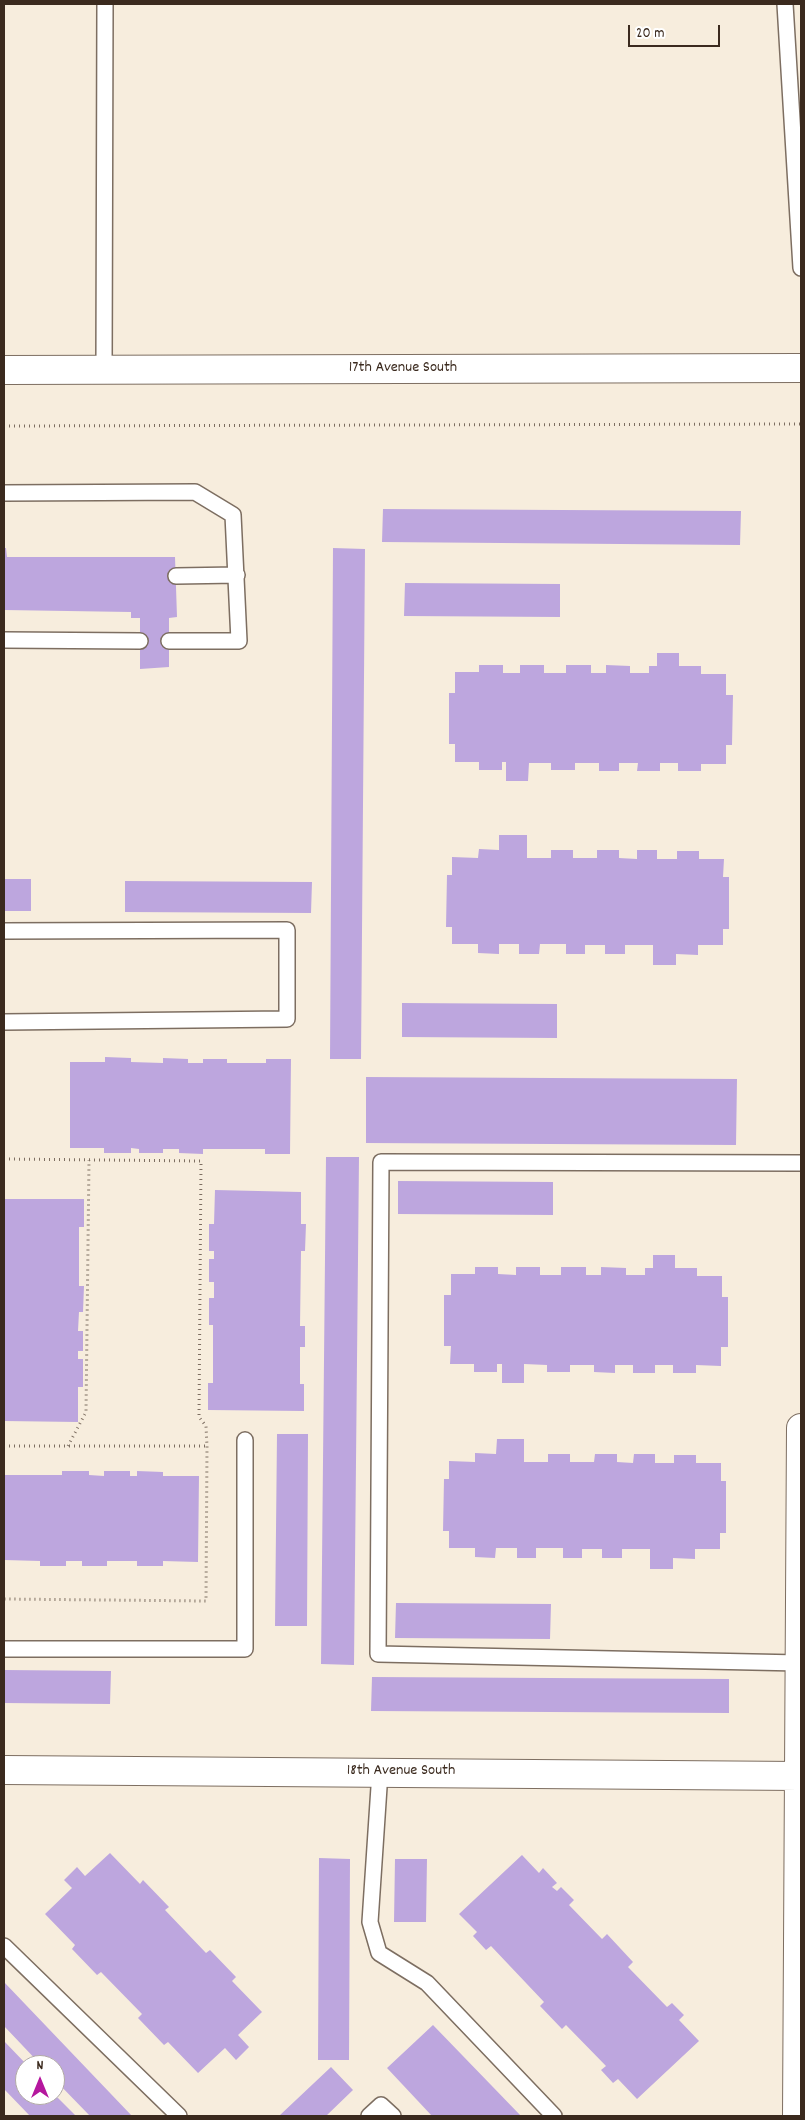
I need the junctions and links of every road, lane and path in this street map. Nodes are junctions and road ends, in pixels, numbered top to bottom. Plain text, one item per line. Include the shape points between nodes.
1 (106, 4) edge
2 (784, 4) edge
3 (801, 268) edge
4 (801, 368) edge
5 (4, 370) edge
6 (104, 370) junction
7 (801, 424) edge
8 (4, 426) edge
9 (4, 493) edge
10 (237, 575) junction
11 (176, 576) dead end
12 (4, 640) edge
13 (140, 641) dead end
14 (169, 641) dead end
15 (4, 931) edge
16 (4, 1022) edge
17 (4, 1159) edge
18 (88, 1160) junction
19 (801, 1164) edge
20 (801, 1428) edge
21 (244, 1440) dead end
22 (4, 1446) edge
23 (68, 1446) junction
24 (207, 1446) junction
25 (4, 1599) edge
26 (4, 1649) edge
27 (799, 1662) junction
28 (4, 1770) edge
29 (380, 1772) junction
30 (799, 1776) junction
31 (800, 1832) edge
32 (4, 1946) edge
33 (800, 2054) edge
34 (180, 2116) edge
35 (369, 2116) edge
36 (393, 2116) edge
37 (554, 2116) edge
38 (797, 2116) edge

1 - 6 lane
2 - 3 lane
4 - 6 street, 17th Avenue South
5 - 6 street, 17th Avenue South
7 - 8 path
9 - 10 lane via 196,492 232,515
10 - 11 lane
10 - 14 lane via 238,641
12 - 13 lane
15 - 16 lane via 287,930 287,1019
17 - 18 path
18 - 23 path via 86,1412
18 - 24 path via 202,1161 199,1417 206,1426
19 - 27 lane via 381,1162 378,1644 378,1654
20 - 27 street
21 - 26 lane via 244,1649
22 - 23 path
23 - 24 path
24 - 25 path via 206,1601
27 - 30 street
28 - 29 street, 18th Avenue South
29 - 30 street, 18th Avenue South
29 - 37 lane via 370,1922 379,1953 427,1982
30 - 31 street
31 - 33 street
32 - 34 lane
33 - 38 street
35 - 36 lane via 381,2105

